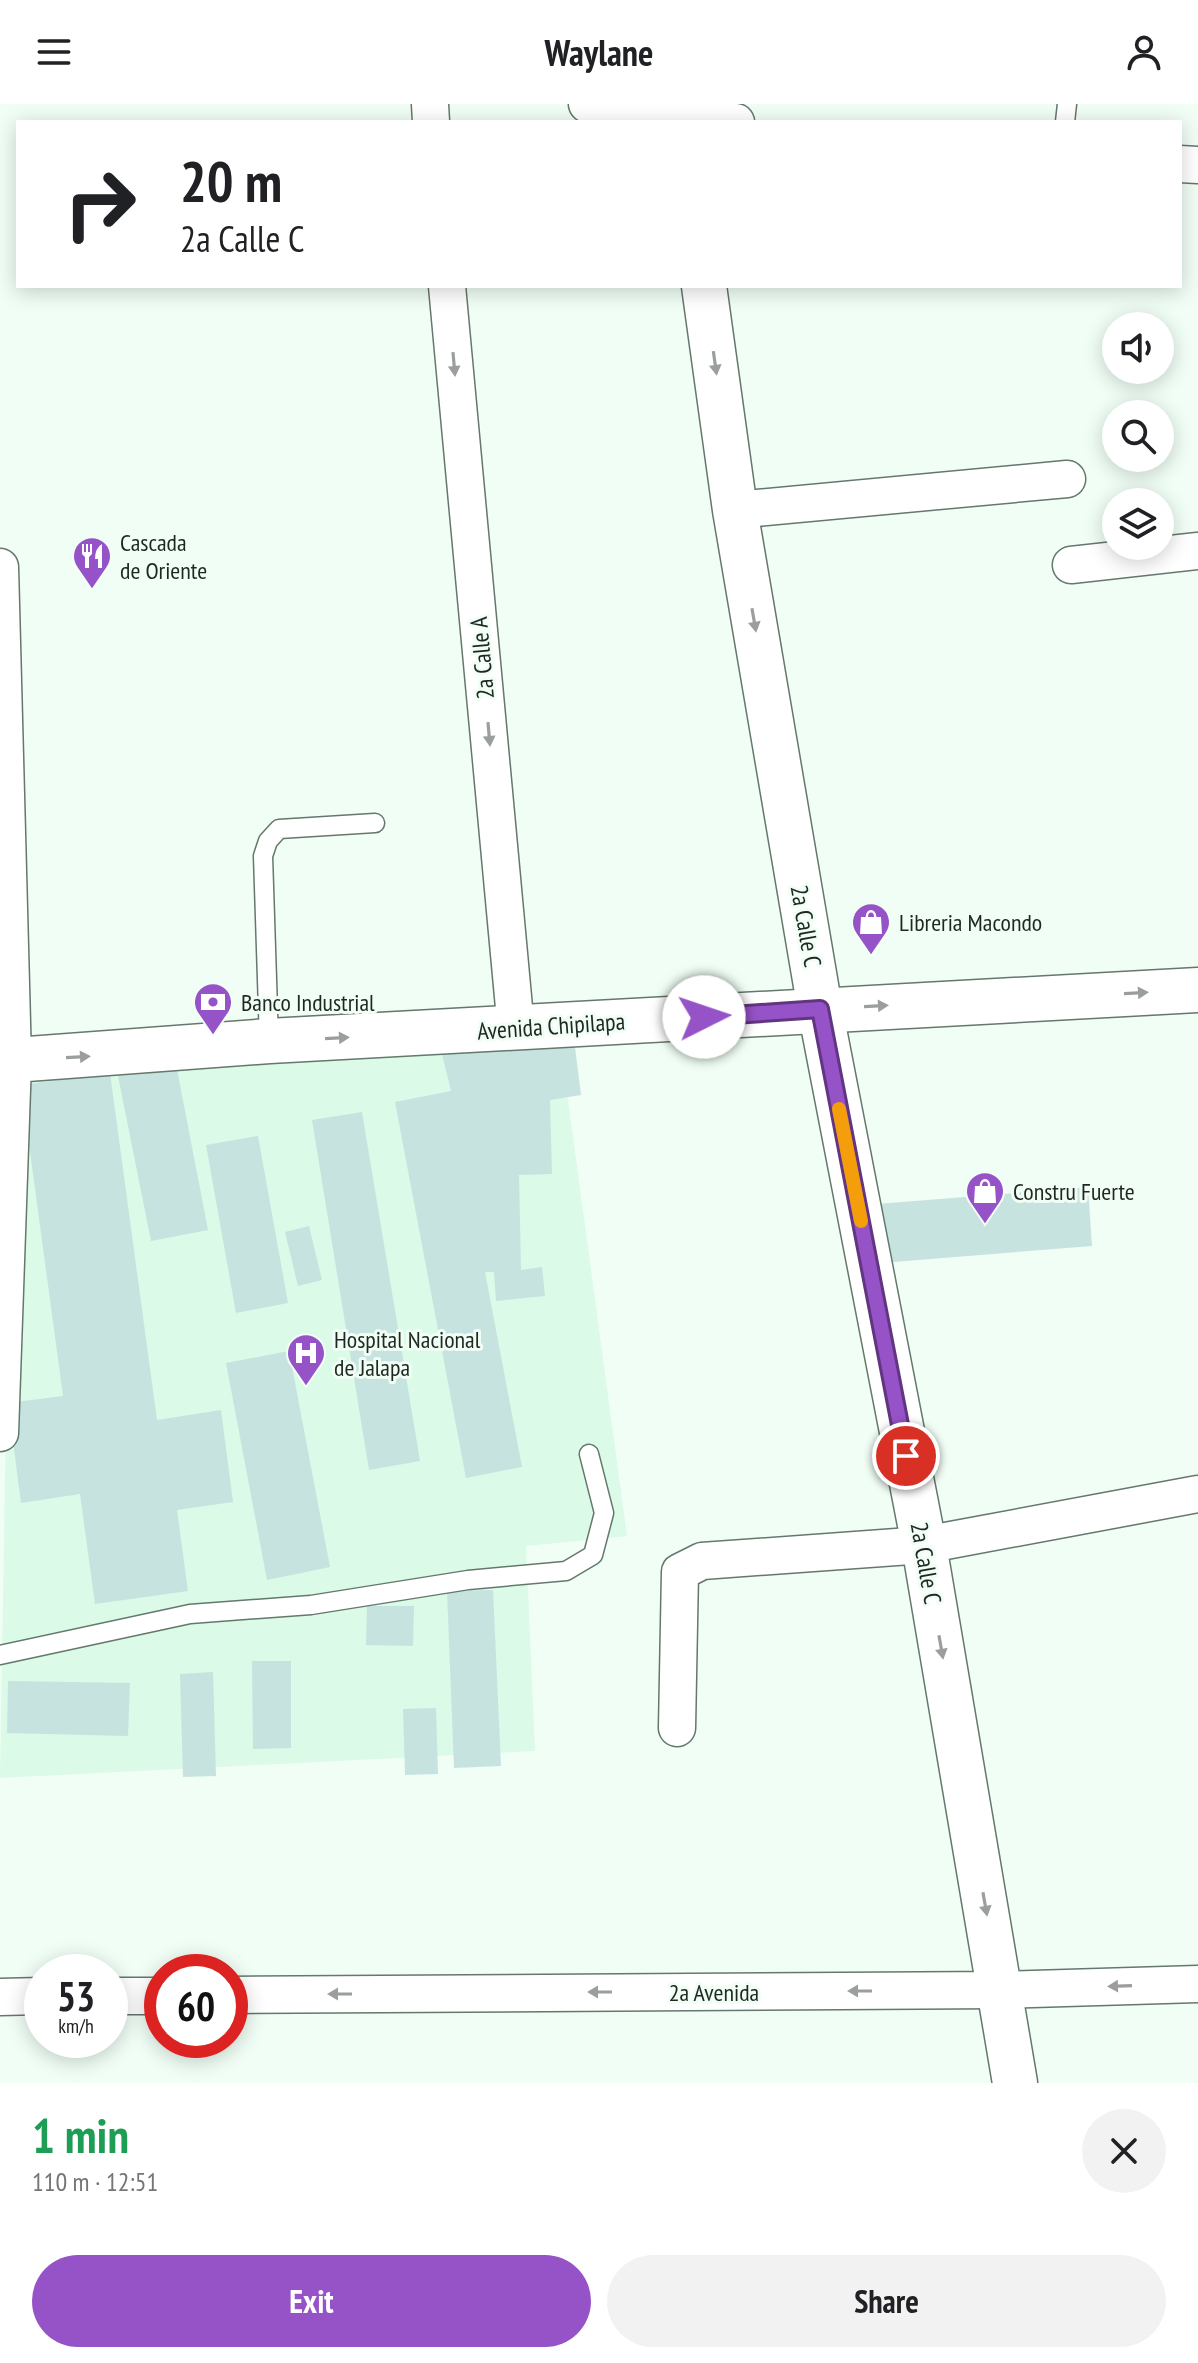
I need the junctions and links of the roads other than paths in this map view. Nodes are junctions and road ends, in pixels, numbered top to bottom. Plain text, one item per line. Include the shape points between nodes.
1 (587, 104) edge
2 (680, 114) edge
3 (722, 120) edge
4 (447, 288) edge
5 (704, 288) edge
6 (1067, 479) dead end
7 (735, 510) junction
8 (1198, 551) edge
9 (1071, 565) dead end
10 (0, 567) edge
11 (375, 823) dead end
12 (1198, 990) edge
13 (820, 1009) junction
14 (516, 1029) junction
15 (269, 1041) junction
16 (6, 1061) edge
17 (0, 1433) edge
18 (589, 1454) dead end
19 (1198, 1494) edge
20 (924, 1545) junction
21 (0, 1655) edge
22 (677, 1728) dead end
23 (1198, 1984) edge
24 (999, 1990) junction
25 (248, 1995) edge
26 (24, 1996) edge
27 (0, 1997) edge
28 (1015, 2083) edge

1 - 2 street
2 - 3 street
4 -> 14 street, 2a Calle A
5 -> 7 main road, 2a Calle C
6 - 7 street
7 -> 13 main road, 2a Calle C
8 - 9 street
10 - 16 street
11 - 15 lane via 279,829 268,841 263,856
13 -> 12 main road, Avenida Chipilapa
13 - 14 main road, Avenida Chipilapa
13 - 20 main road, 2a Calle C
15 -> 14 main road, Avenida Chipilapa
16 -> 15 main road, Avenida Chipilapa
16 - 17 street
18 - 21 lane via 604,1513 593,1555 566,1571 468,1580 311,1605 190,1614
19 - 20 street
20 - 22 street via 687,1565 680,1572 677,1601
20 -> 24 main road, 2a Calle C
23 -> 24 street, 2a Avenida
24 -> 25 street, 2a Avenida
24 - 28 main road, 2a Calle C
26 - 27 street

